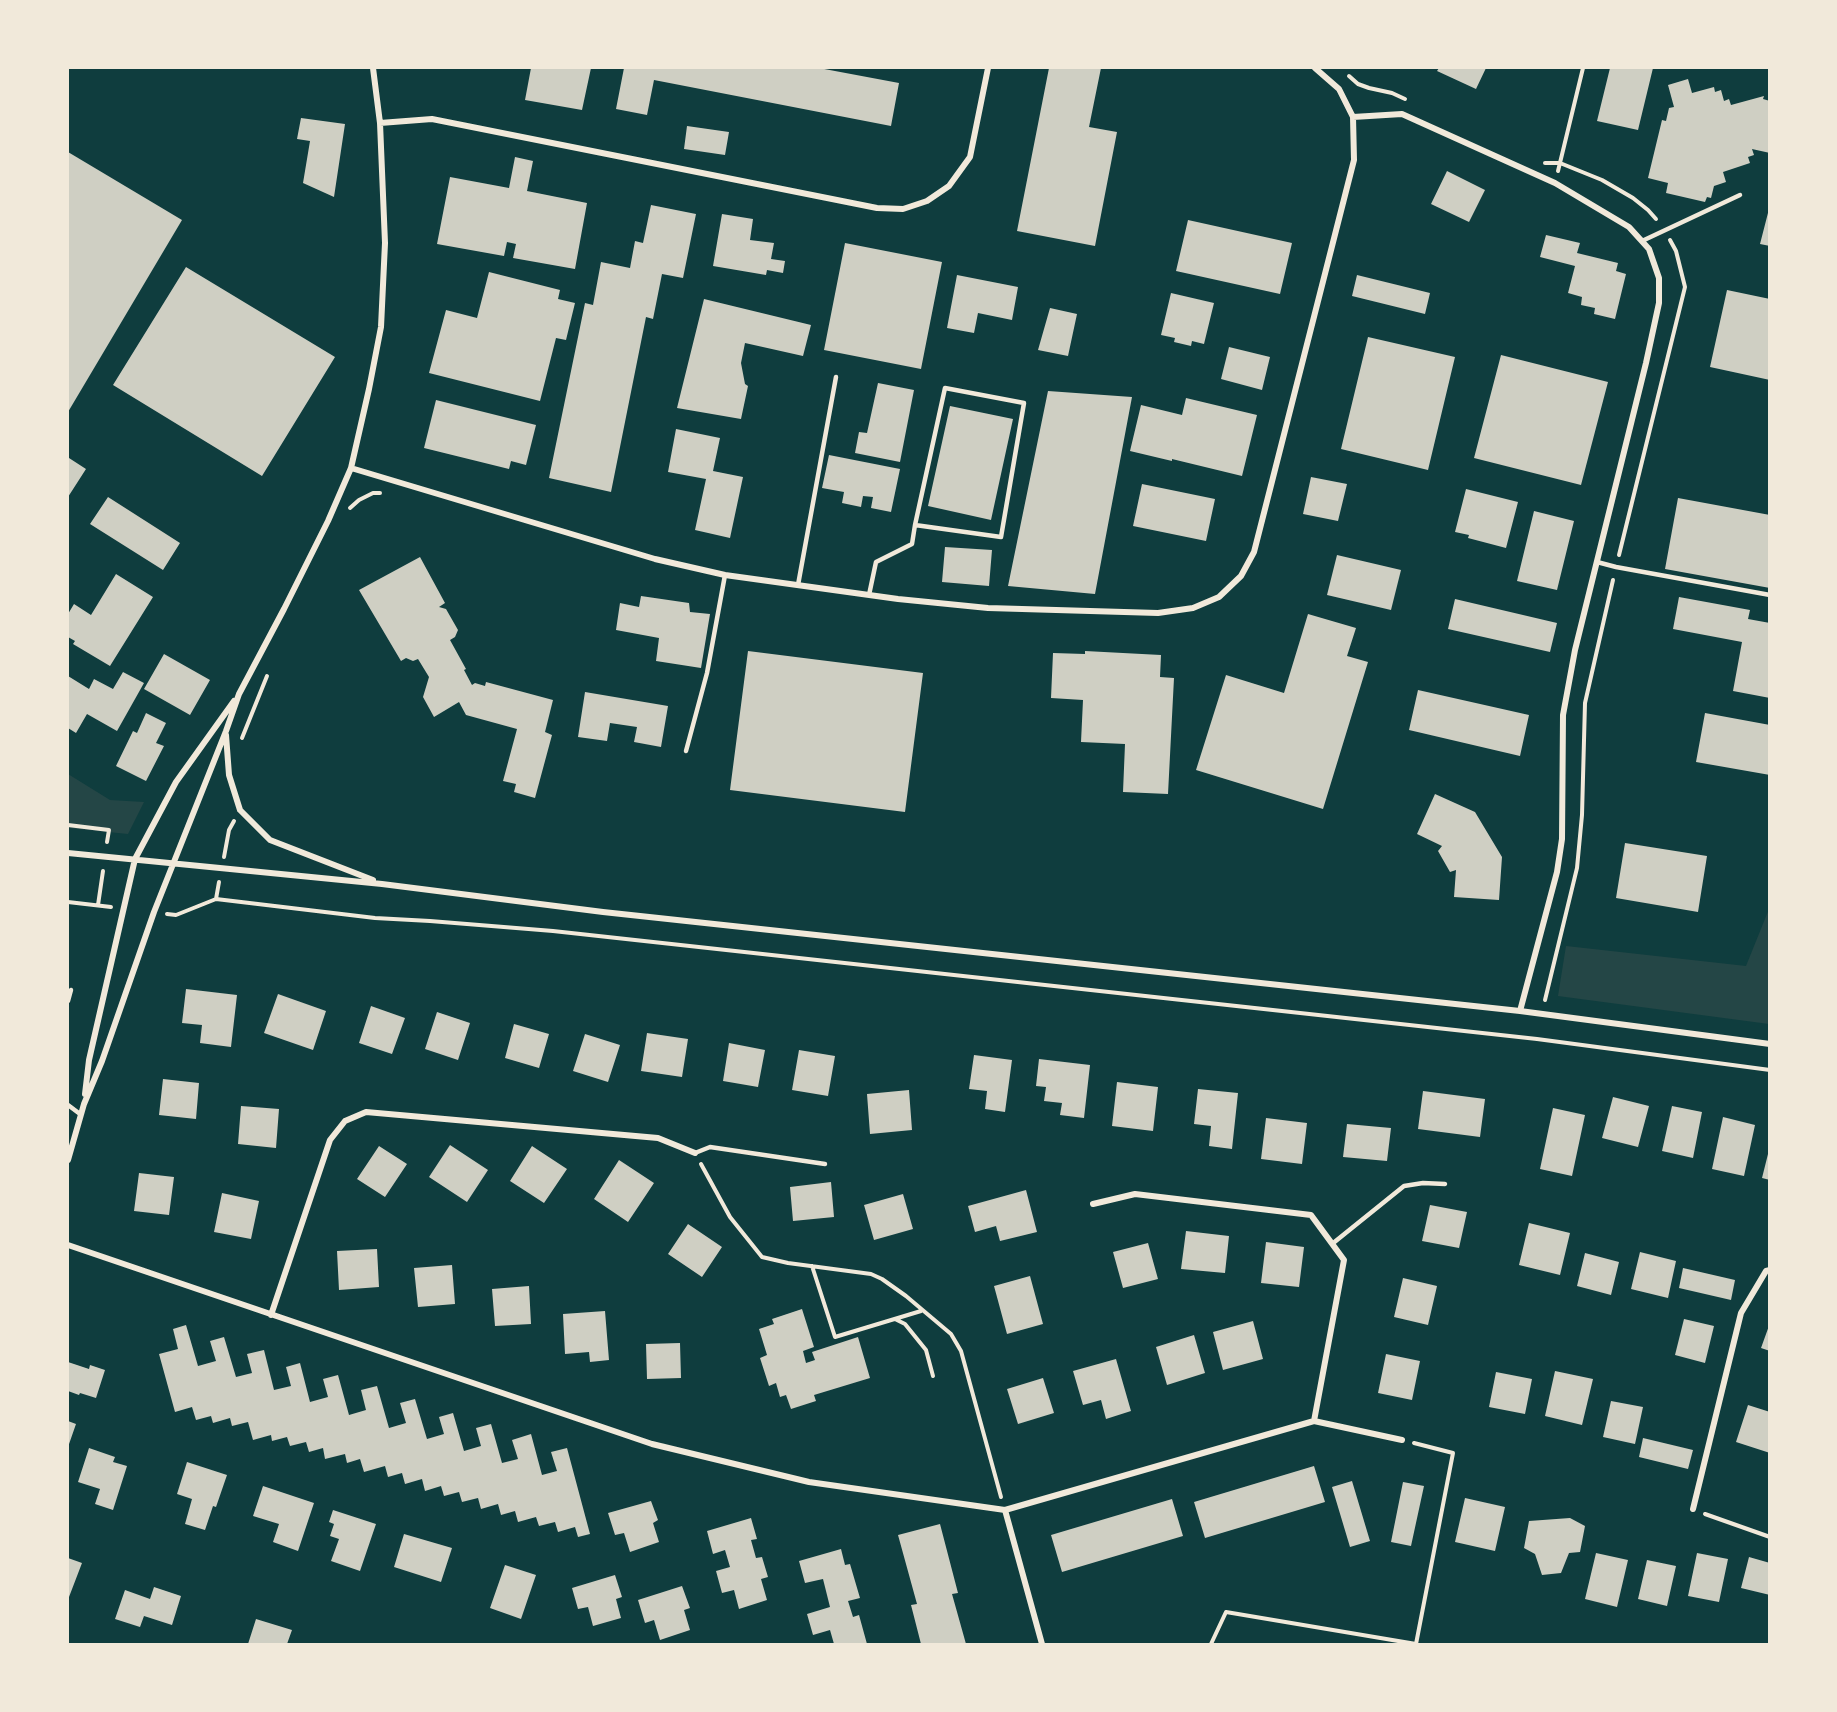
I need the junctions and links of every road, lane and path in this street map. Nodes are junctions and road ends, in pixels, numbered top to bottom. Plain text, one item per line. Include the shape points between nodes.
1 (373, 68) edge
2 (988, 68) edge
3 (1315, 68) edge
4 (1583, 68) edge
5 (1349, 76) dead end
6 (1413, 103) dead end
7 (1353, 117) junction
8 (380, 123) junction
9 (1560, 163) junction
10 (1544, 164) dead end
11 (1555, 183) junction
12 (1740, 195) dead end
13 (1666, 229) junction
14 (1642, 241) junction
15 (836, 377) dead end
16 (351, 468) junction
17 (386, 492) dead end
18 (346, 514) dead end
19 (915, 525) junction
20 (1597, 562) junction
21 (1616, 567) junction
22 (725, 575) junction
23 (798, 585) junction
24 (869, 595) junction
25 (1770, 595) edge
26 (271, 666) dead end
27 (238, 694) junction
28 (226, 731) junction
29 (241, 742) dead end
30 (686, 751) dead end
31 (240, 810) junction
32 (68, 853) edge
33 (135, 859) junction
34 (174, 862) junction
35 (222, 867) junction
36 (382, 884) junction
37 (216, 899) junction
38 (68, 902) edge
39 (124, 909) junction
40 (154, 912) junction
41 (1549, 986) dead end
42 (71, 990) dead end
43 (68, 1001) edge
44 (1521, 1011) junction
45 (1770, 1044) edge
46 (1770, 1070) edge
47 (84, 1104) junction
48 (68, 1105) edge
49 (80, 1114) junction
50 (694, 1153) junction
51 (68, 1160) edge
52 (825, 1164) dead end
53 (1445, 1184) dead end
54 (1093, 1204) dead end
55 (1332, 1244) junction
56 (68, 1245) edge
57 (812, 1266) junction
58 (1770, 1270) edge
59 (922, 1311) junction
60 (271, 1315) junction
61 (895, 1319) junction
62 (933, 1376) dead end
63 (1314, 1421) junction
64 (1402, 1440) joint
65 (1693, 1509) joint
66 (1005, 1510) junction
67 (1770, 1537) edge
68 (1042, 1644) edge
69 (1210, 1644) edge

1 - 8 street
2 - 8 street via 970,157 949,186 927,201 903,209 877,208 432,119
3 - 7 street via 1339,89
4 - 9 path
5 - 6 path via 1358,84
7 - 11 street via 1402,114
7 - 24 street via 1354,160 1254,552 1241,576 1219,597 1193,608 1158,613 988,608
8 - 16 street via 386,243 381,327
9 - 10 path
9 - 11 path
9 - 13 path via 1602,180 1632,198
11 - 14 street via 1629,227
12 - 13 lane
13 - 14 lane
13 - 21 path via 1676,251 1684,287
14 - 20 street via 1649,249 1659,278 1659,303
15 - 23 lane
16 - 22 street via 655,559
16 - 27 street via 284,609
17 - 18 path via 359,500
19 - 19 lane via 945,388 1024,403 1001,537
19 - 24 lane via 912,544 876,562
20 - 21 lane
20 - 44 street via 1563,715 1562,839 1557,872
21 - 25 lane
21 - 41 path via 1585,703 1577,868
22 - 23 street
22 - 30 lane via 707,673
23 - 24 street
26 - 29 path
27 - 28 street
27 - 33 street via 176,782
28 - 31 street via 229,775
28 - 34 street
31 - 35 path via 229,830
31 - 36 street via 270,840
32 - 33 street
33 - 34 street
33 - 39 street
34 - 35 street
34 - 40 street
35 - 36 street
35 - 37 path
36 - 44 street via 603,912
37 - 40 path via 176,915
37 - 46 path via 375,918 565,932 1525,1037
38 - 39 path
39 - 47 street via 89,1060
40 - 47 street
42 - 43 lane
44 - 45 street
47 - 49 street
48 - 49 lane
49 - 51 street
50 - 52 lane via 710,1147
50 - 57 path via 730,1217 762,1257
50 - 60 street via 658,1138 366,1112 345,1121 330,1140
53 - 55 lane via 1404,1186
54 - 55 street via 1134,1194 1311,1215
55 - 63 street via 1344,1260
56 - 60 street
57 - 59 path via 871,1274
57 - 61 path via 835,1337
58 - 65 street via 1741,1313
59 - 61 path
59 - 66 path via 951,1334 961,1351
60 - 66 street via 652,1443 809,1482
61 - 62 path via 905,1324 926,1350
63 - 64 street
63 - 66 street
64 - 69 path via 1453,1453 1416,1644 1226,1612
65 - 67 path
66 - 68 street

